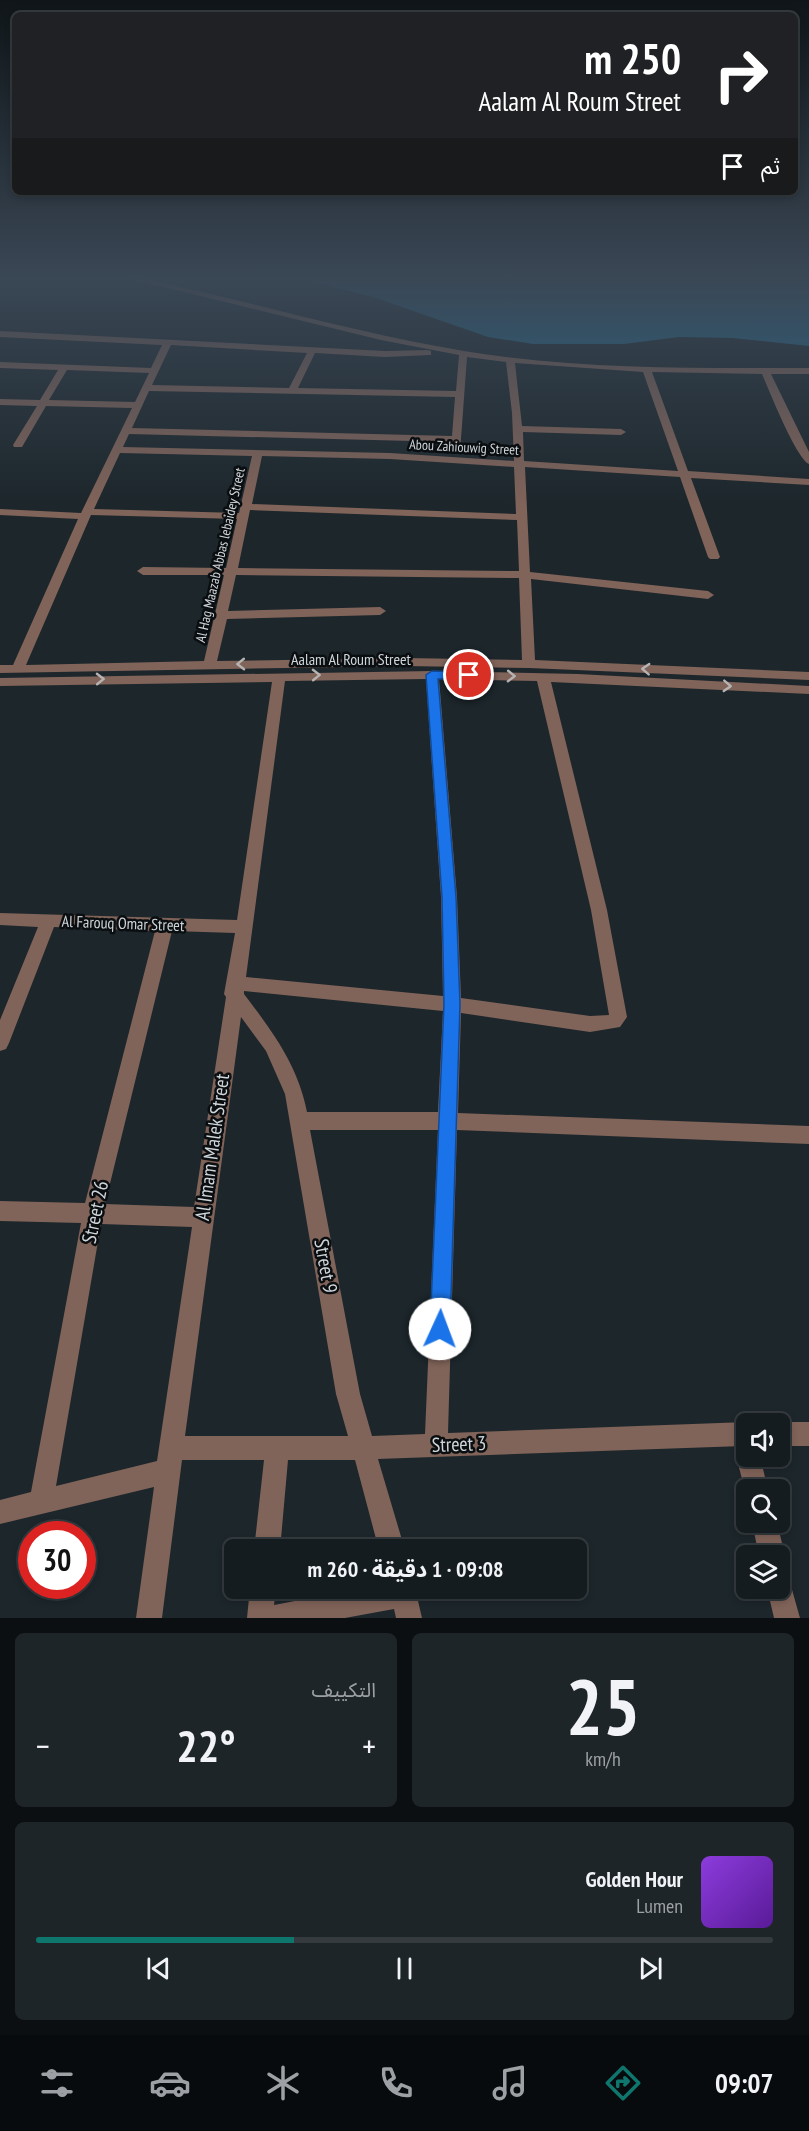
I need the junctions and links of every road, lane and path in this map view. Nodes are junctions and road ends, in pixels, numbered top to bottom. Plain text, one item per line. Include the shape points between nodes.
1 (162, 354) edge
2 (311, 354) edge
3 (463, 354) joint
4 (494, 354) edge
5 (510, 360) junction
6 (0, 364) edge
7 (809, 365) edge
8 (64, 367) junction
9 (646, 369) junction
10 (154, 371) junction
11 (765, 371) junction
12 (809, 371) edge
13 (146, 388) junction
14 (292, 391) junction
15 (461, 394) junction
16 (0, 402) edge
17 (42, 403) junction
18 (138, 405) junction
19 (517, 429) junction
20 (792, 430) junction
21 (809, 430) edge
22 (126, 431) junction
23 (621, 432) dead end
24 (457, 439) junction
25 (18, 445) dead end
26 (117, 450) junction
27 (806, 450) edge
28 (258, 453) junction
29 (456, 459) junction
30 (809, 461) edge
31 (519, 463) junction
32 (682, 474) junction
33 (809, 482) edge
34 (0, 512) edge
35 (246, 512) junction
36 (86, 514) junction
37 (520, 517) junction
38 (714, 557) dead end
39 (143, 571) dead end
40 (232, 573) junction
41 (525, 575) junction
42 (708, 595) dead end
43 (380, 611) dead end
44 (222, 615) junction
45 (210, 664) junction
46 (529, 664) junction
47 (0, 669) edge
48 (18, 669) junction
49 (79, 673) junction
50 (432, 675) junction
51 (279, 676) junction
52 (809, 676) edge
53 (543, 677) junction
54 (703, 678) junction
55 (0, 682) edge
56 (809, 690) edge
57 (0, 919) edge
58 (49, 920) junction
59 (165, 924) junction
60 (246, 927) junction
61 (234, 989) junction
62 (452, 1004) junction
63 (0, 1043) edge
64 (300, 1121) junction
65 (447, 1121) junction
66 (809, 1135) edge
67 (0, 1211) edge
68 (93, 1213) junction
69 (202, 1217) junction
70 (790, 1434) edge
71 (809, 1434) edge
72 (736, 1444) edge
73 (436, 1445) junction
74 (277, 1448) junction
75 (362, 1448) junction
76 (170, 1460) junction
77 (41, 1503) junction
78 (0, 1512) edge
79 (268, 1539) edge
80 (389, 1539) edge
81 (262, 1599) edge
82 (783, 1599) edge
83 (405, 1600) edge
84 (149, 1618) edge
85 (260, 1618) edge
86 (274, 1618) edge
87 (787, 1618) edge

1 - 10 street
2 - 14 street
3 - 5 street
3 - 15 street
4 - 7 street via 570,360
5 - 9 street
5 - 19 street
6 - 8 street
8 - 10 street
8 - 17 street
9 - 11 street
9 - 32 street
10 - 13 street
11 - 12 street
11 - 20 street
13 - 14 street
13 - 18 street
14 - 15 street
15 - 24 street
16 - 17 street
17 - 18 street
17 - 25 street
18 - 22 street
19 - 23 street
19 - 31 street
20 - 21 street
20 - 27 street
22 - 24 street
22 - 26 street
24 - 29 street
26 - 28 street, Abou Zahiouwig Street
26 - 36 street
27 - 30 street
28 - 29 street, Abou Zahiouwig Street
28 - 35 street, Al Hag Maazab Abbas lebaidey Street
29 - 31 street, Abou Zahiouwig Street
31 - 32 street, Abou Zahiouwig Street
31 - 37 street
32 - 33 street, Abou Zahiouwig Street
32 - 38 street
34 - 36 street
35 - 36 street
35 - 37 street
35 - 40 street, Al Hag Maazab Abbas lebaidey Street
36 - 48 street
37 - 41 street
39 - 40 street
40 - 41 street
40 - 44 street, Al Hag Maazab Abbas lebaidey Street
41 - 42 street
41 - 46 street
43 - 44 street
44 - 45 street, Al Hag Maazab Abbas lebaidey Street
46 -> 45 street, Aalam Al Roum Street
45 - 49 street, Aalam Al Roum Street
54 -> 46 street, Aalam Al Roum Street
47 - 48 street, Aalam Al Roum Street
48 - 49 street, Aalam Al Roum Street
49 -> 51 street, Aalam Al Roum Street
49 - 55 street, Aalam Al Roum Street
51 -> 50 street, Aalam Al Roum Street
50 -> 53 street, Aalam Al Roum Street
50 - 62 street via 449,897
51 - 60 street, Al Imam Malek Street
52 - 54 street, Aalam Al Roum Street
53 - 54 street, Aalam Al Roum Street
53 - 62 street via 599,910 618,1017 614,1023 590,1024
54 -> 56 street, Aalam Al Roum Street
57 - 58 street, Al Farouq Omar Street
58 - 59 street, Al Farouq Omar Street
58 - 63 street
59 - 60 street, Al Farouq Omar Street
59 - 68 street, Street 26
60 - 61 street, Al Imam Malek Street
61 - 62 street
61 - 64 street, Street 9 via 277,1053
61 - 69 street, Al Imam Malek Street
62 - 65 street
64 - 65 street
64 - 75 street, Street 9 via 348,1394
65 - 66 street
65 - 73 street
67 - 68 street
68 - 69 street
68 - 77 street, Street 26
69 - 76 street, Al Imam Malek Street
70 - 71 street
72 - 73 street, Street 3
73 - 75 street, Street 3
74 - 75 street, Street 3
74 - 76 street, Street 3
74 - 79 street
75 - 80 street, Street 9
76 - 77 street, Street 3
76 - 84 street, Al Imam Malek Street
77 - 78 street, Street 3
81 - 85 street
82 - 87 street
83 - 86 street

